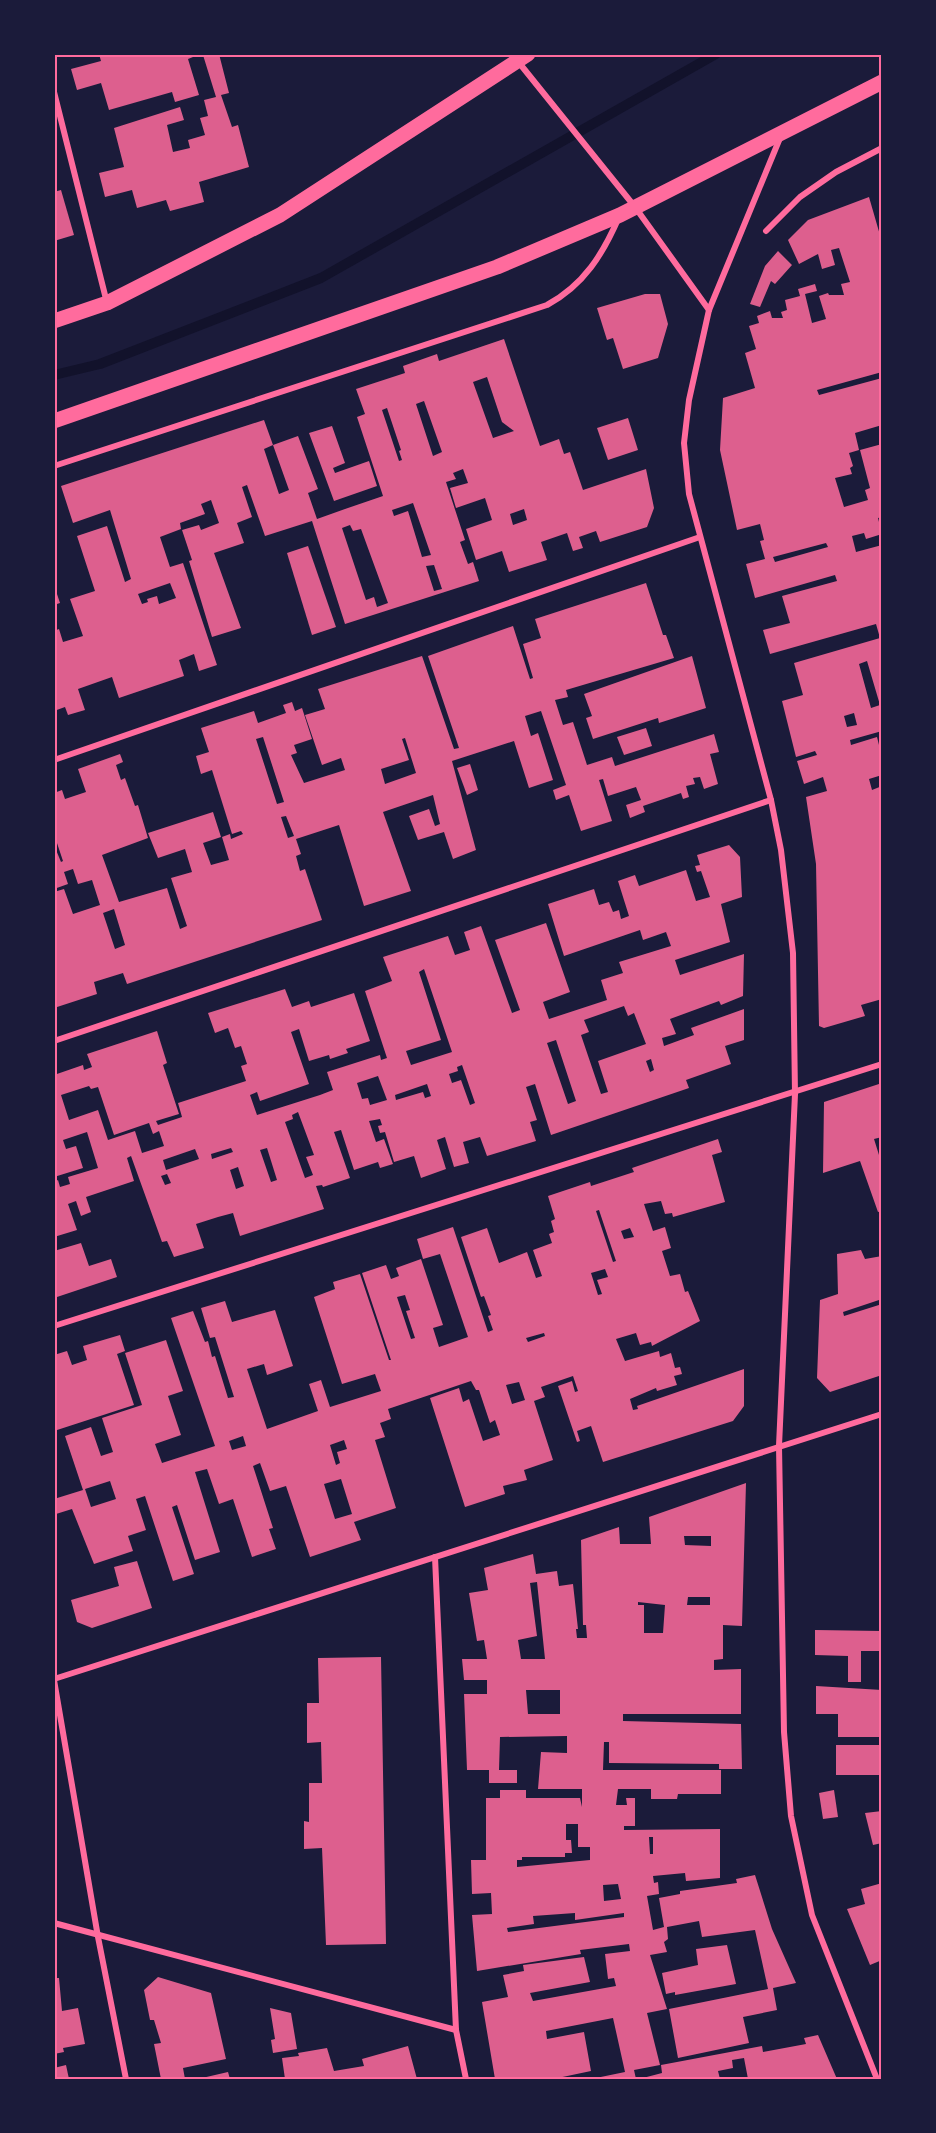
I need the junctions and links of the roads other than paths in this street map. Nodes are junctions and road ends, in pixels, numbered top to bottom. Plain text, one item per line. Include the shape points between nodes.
1 (519, 56) edge
2 (882, 80) edge
3 (54, 92) edge
4 (782, 134) junction
5 (882, 148) edge
6 (635, 207) junction
7 (620, 215) junction
8 (766, 231) dead end
9 (107, 303) junction
10 (709, 310) junction
11 (54, 321) edge
12 (54, 421) edge
13 (54, 466) edge
14 (700, 537) junction
15 (54, 760) edge
16 (771, 800) junction
17 (54, 1041) edge
18 (882, 1064) edge
19 (795, 1094) junction
20 (54, 1326) edge
21 (882, 1414) edge
22 (779, 1446) junction
23 (435, 1557) junction
24 (54, 1679) edge
25 (54, 1923) edge
26 (98, 1937) junction
27 (456, 2030) junction
28 (126, 2079) edge
29 (466, 2079) edge
30 (877, 2079) edge

1 - 6 street via 538,89
1 - 9 main road via 280,215
2 - 4 main road
3 - 9 street
4 - 6 main road
4 - 10 street
5 - 8 street via 800,197
6 - 7 main road
6 - 10 street
7 - 12 main road via 497,267
7 - 13 street via 609,240 578,286 548,305
9 - 11 main road
10 - 14 street via 689,400 684,443 689,494
14 - 15 street
14 - 16 street
16 - 17 street
16 - 19 street via 792,941
18 - 19 street
19 - 20 street
19 - 22 street
21 - 22 street
22 - 23 street
22 - 30 street via 784,1732 791,1816 812,1915
23 - 24 street
23 - 27 street
24 - 26 street
25 - 26 street
26 - 27 street
26 - 28 street
27 - 29 street

